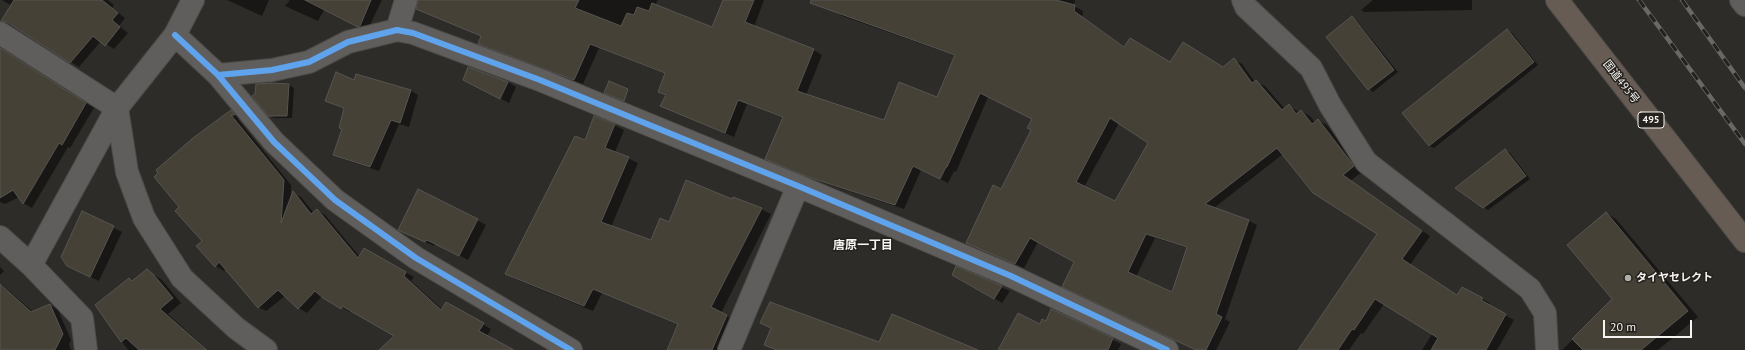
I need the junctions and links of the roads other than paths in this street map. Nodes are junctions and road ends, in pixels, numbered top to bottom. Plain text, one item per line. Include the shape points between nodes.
1 (193, 0) edge
2 (406, 0) edge
3 (1243, 0) edge
4 (1557, 0) edge
5 (1741, 0) edge
6 (1745, 5) edge
7 (397, 30) junction
8 (0, 33) edge
9 (175, 35) junction
10 (218, 75) junction
11 (117, 108) junction
12 (798, 186) junction
13 (0, 237) edge
14 (1745, 240) edge
15 (31, 265) junction
16 (86, 350) edge
17 (266, 350) edge
18 (571, 350) edge
19 (729, 350) edge
20 (1167, 350) edge
21 (1548, 350) edge

1 - 9 street
2 - 7 street
3 - 21 street via 1246,7 1311,68 1366,162 1530,289 1545,314
4 - 14 highway, 国道495号 / 495
5 - 6 street
7 - 10 street via 348,42 309,62 272,70
7 - 12 street via 413,33 540,80
8 - 11 street
9 - 10 street
9 - 11 street
10 - 18 street via 274,142 335,200 416,258
11 - 15 street
11 - 17 street via 126,172 144,218 182,278 236,328
12 - 19 street
12 - 20 street via 1011,276
13 - 15 street
15 - 16 street via 82,318

